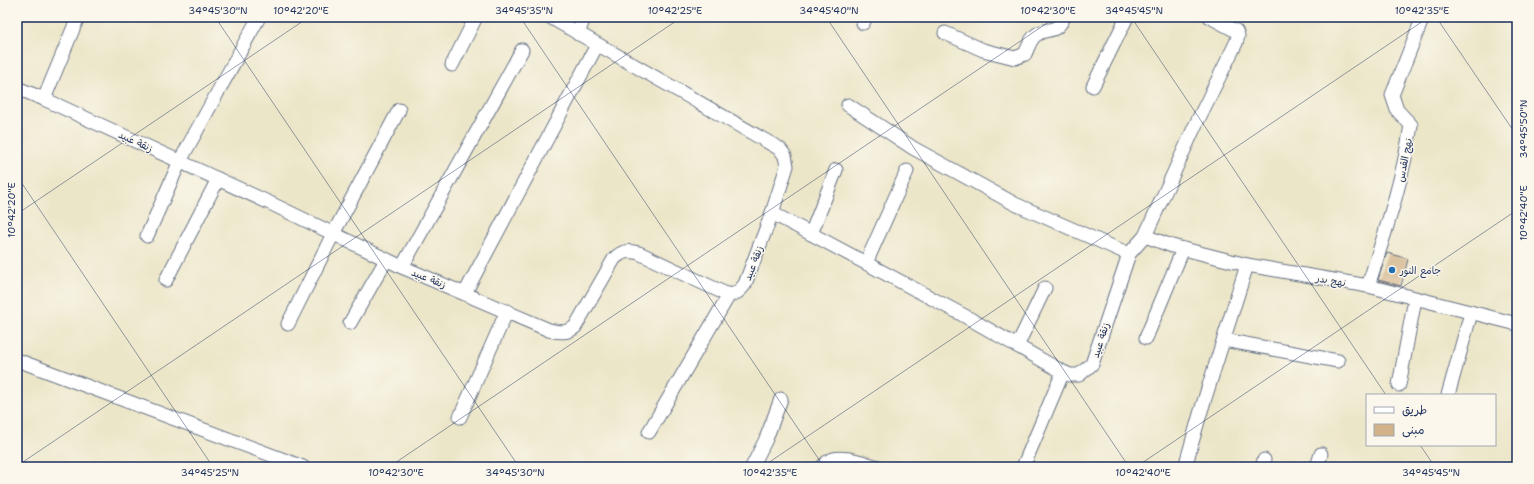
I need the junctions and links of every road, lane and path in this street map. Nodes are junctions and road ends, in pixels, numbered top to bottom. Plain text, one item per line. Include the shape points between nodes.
1 (78, 17) edge
2 (259, 17) edge
3 (476, 17) edge
4 (550, 17) edge
5 (584, 17) edge
6 (1064, 17) edge
7 (1127, 17) edge
8 (1210, 17) edge
9 (1423, 17) edge
10 (945, 33) dead end
11 (578, 34) junction
12 (597, 45) junction
13 (522, 50) dead end
14 (452, 65) dead end
15 (1093, 86) dead end
16 (17, 88) edge
17 (44, 98) junction
18 (848, 105) dead end
19 (399, 110) dead end
20 (180, 162) junction
21 (836, 170) dead end
22 (907, 171) dead end
23 (218, 179) junction
24 (772, 213) junction
25 (333, 234) junction
26 (811, 234) junction
27 (147, 236) dead end
28 (1145, 236) junction
29 (1183, 249) junction
30 (1129, 254) junction
31 (386, 260) junction
32 (866, 264) junction
33 (1247, 265) junction
34 (402, 267) junction
35 (166, 280) dead end
36 (1368, 286) junction
37 (1045, 288) dead end
38 (465, 293) junction
39 (729, 295) junction
40 (1416, 298) junction
41 (508, 312) junction
42 (1471, 313) junction
43 (350, 323) dead end
44 (288, 324) dead end
45 (1517, 324) edge
46 (1146, 338) dead end
47 (1224, 340) junction
48 (1018, 346) junction
49 (17, 360) edge
50 (1338, 361) dead end
51 (1063, 372) junction
52 (1399, 385) dead end
53 (1448, 394) edge
54 (781, 399) dead end
55 (460, 417) dead end
56 (649, 432) dead end
57 (303, 467) edge
58 (752, 467) edge
59 (822, 467) edge
60 (879, 467) edge
61 (1023, 467) edge
62 (1185, 467) edge

1 - 17 street
2 - 20 street
3 - 14 street
4 - 11 street
5 - 11 street
6 - 10 street via 1055,29 1034,36 1025,54 1015,58 983,50
7 - 15 street
8 - 28 street, زنقة عبيد via 1236,31 1236,43 1194,126
9 - 36 street, نهج القدس via 1392,95 1397,110 1411,125 1398,190
11 - 12 street
12 - 24 street via 780,149 788,166
12 - 38 street
13 - 34 street
16 - 17 street, زنقة عبيد
17 - 20 street, زنقة عبيد
18 - 30 street via 913,148 1015,204
19 - 25 street
20 - 23 street, زنقة عبيد
20 - 27 street
21 - 26 street
22 - 32 street
23 - 25 street, زنقة عبيد
23 - 35 street
24 - 26 street, زنقة عبيد
24 - 39 street, زنقة عبيد via 745,284 738,293
25 - 31 street, زنقة عبيد
25 - 44 street
26 - 32 street, زنقة عبيد
28 - 29 street, نهج بدر
28 - 30 street, زنقة عبيد
29 - 33 street, نهج بدر
29 - 46 street
30 - 51 street, زنقة عبيد via 1092,364 1079,375
31 - 34 street, زنقة عبيد
31 - 43 street
32 - 48 street, زنقة عبيد
33 - 36 street, نهج بدر
33 - 47 street
34 - 38 street, زنقة عبيد
36 - 40 street, نهج بدر
37 - 48 street
38 - 41 street, زنقة عبيد
39 - 41 street, زنقة عبيد via 630,251 614,259 580,321 569,332 549,330
39 - 56 street
40 - 42 street, نهج بدر
40 - 52 street
41 - 55 street
42 - 45 street, نهج بدر
42 - 53 street
47 - 50 street
47 - 62 street
48 - 51 street, زنقة عبيد
49 - 57 street
51 - 61 street
54 - 58 street
59 - 60 street via 836,458

